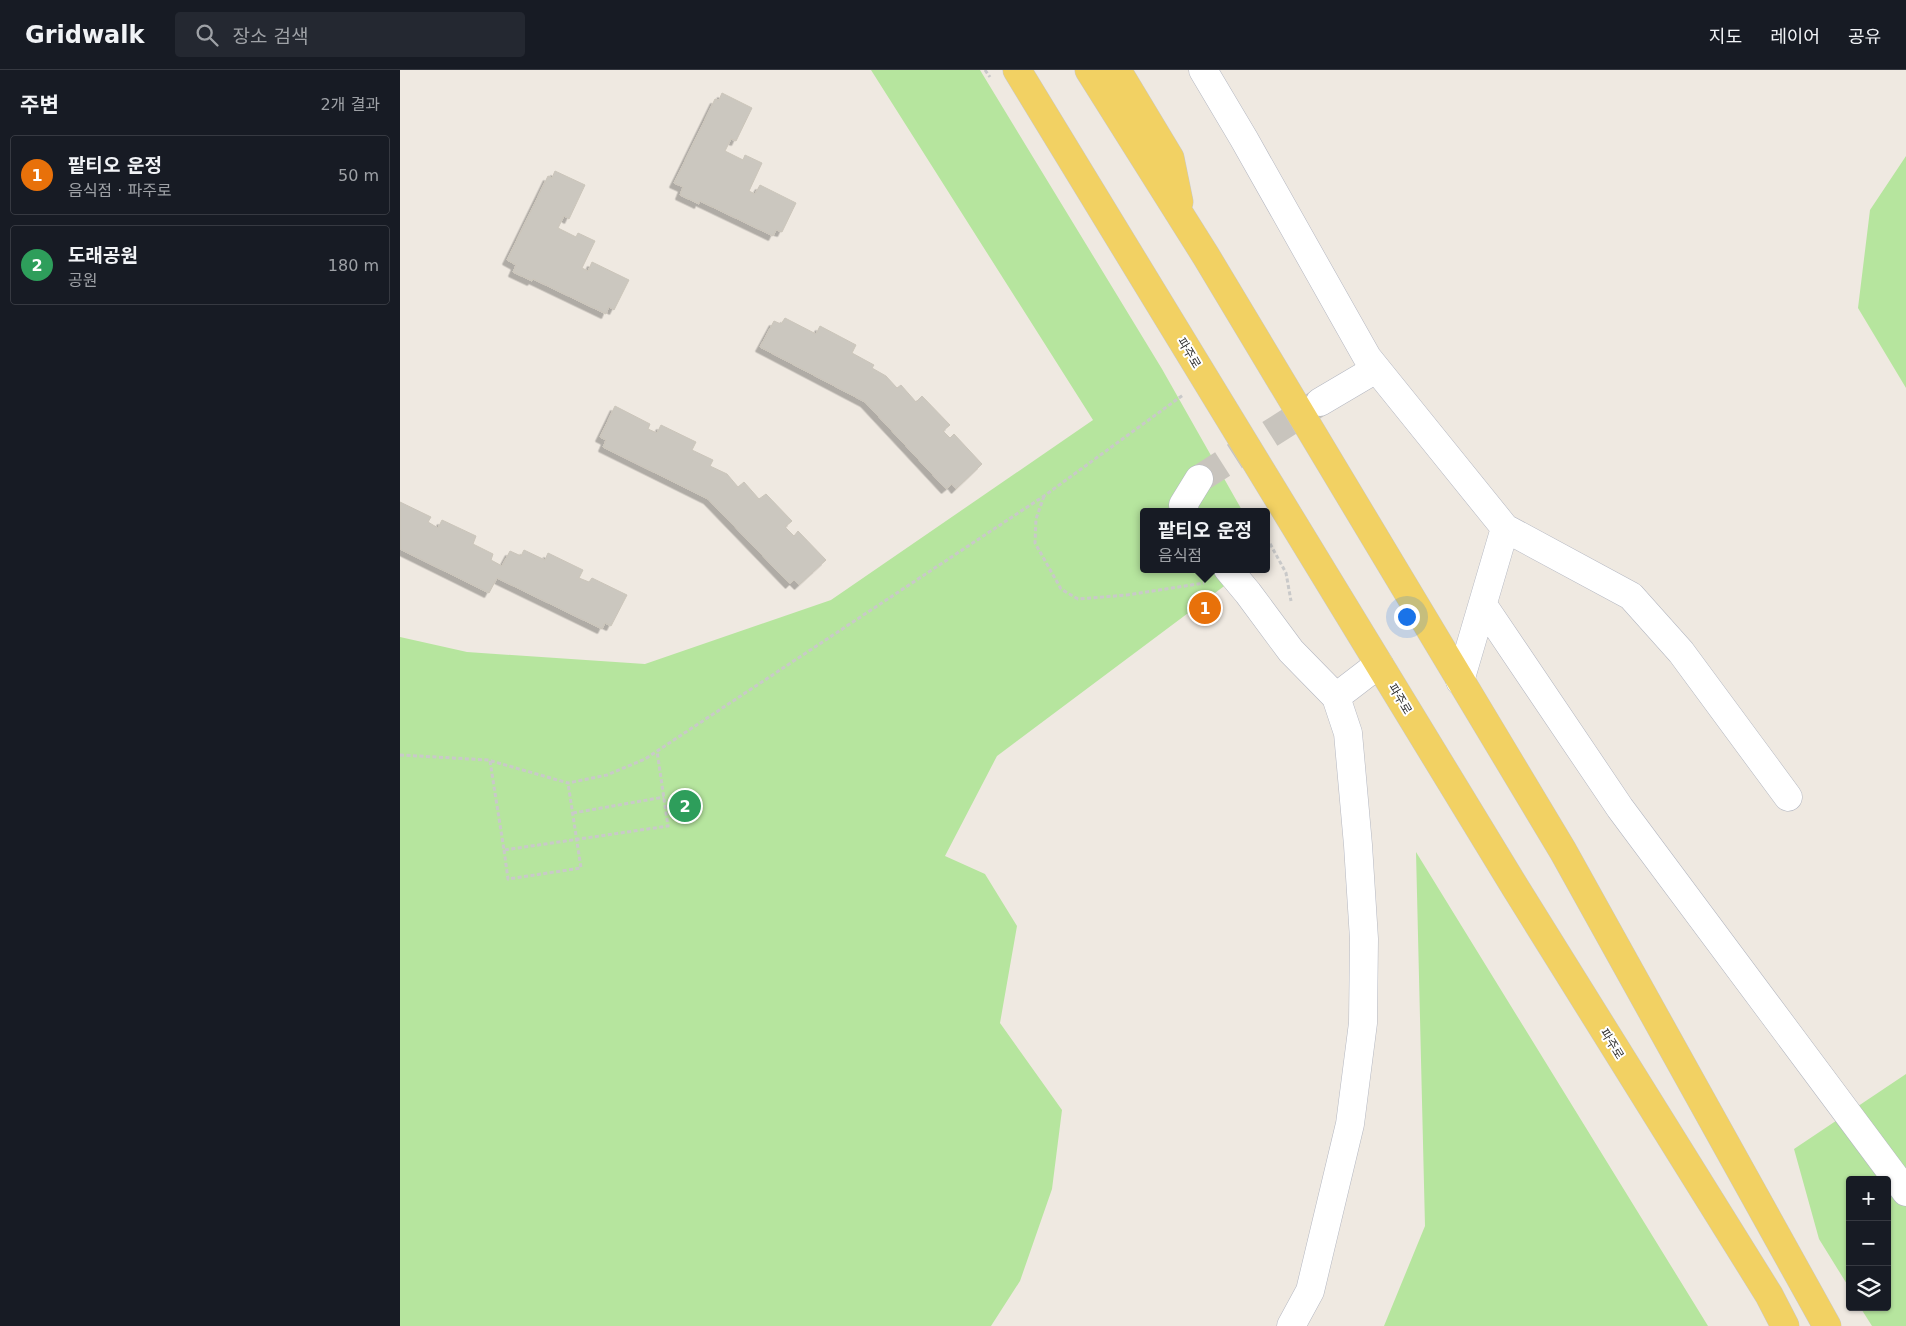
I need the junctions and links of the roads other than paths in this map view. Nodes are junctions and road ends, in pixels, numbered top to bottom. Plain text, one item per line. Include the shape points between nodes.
1 (1017, 70) edge
2 (1089, 70) edge
3 (1117, 70) edge
4 (1203, 70) edge
5 (1183, 221) junction
6 (1376, 369) junction
7 (1320, 402) tunnel mouth
8 (1198, 479) tunnel mouth
9 (1184, 508) edge
10 (1505, 528) junction
11 (1232, 574) edge
12 (1482, 605) junction
13 (1379, 664) junction
14 (1460, 681) junction
15 (1336, 697) junction
16 (1788, 797) dead end
17 (1906, 1192) edge
18 (1291, 1326) edge
19 (1785, 1326) edge
20 (1828, 1326) edge

1 - 13 main road, 파주로
2 - 5 main road
3 - 5 main road via 1170,158
4 - 6 lane
5 - 14 main road
6 - 7 lane
6 - 10 lane
8 - 9 lane
10 - 12 lane
10 - 16 lane via 1630,596 1681,652
11 - 15 lane via 1291,651
12 - 14 lane
12 - 17 lane via 1620,808
13 - 15 lane
13 - 19 main road, 파주로
14 - 20 main road via 1563,851
15 - 18 lane via 1348,733 1358,845 1364,939 1363,1023 1350,1124 1315,1272 1310,1291

